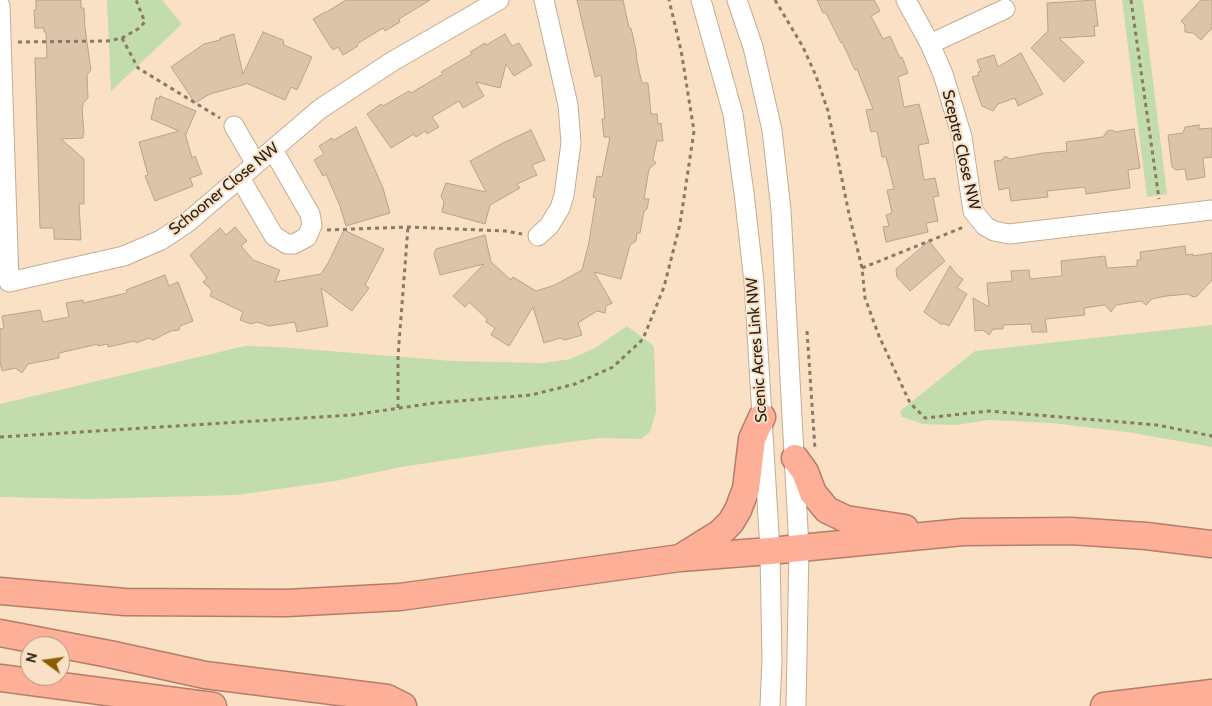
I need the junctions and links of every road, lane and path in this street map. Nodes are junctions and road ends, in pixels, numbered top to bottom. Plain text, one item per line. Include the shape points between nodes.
1 (136, 0) edge
2 (499, 0) edge
3 (544, 0) edge
4 (669, 0) edge
5 (701, 0) edge
6 (738, 0) edge
7 (775, 0) edge
8 (906, 0) edge
9 (1131, 0) edge
10 (0, 6) edge
11 (1005, 9) dead end
12 (0, 15) edge
13 (122, 38) junction
14 (2, 44) junction
15 (930, 44) junction
16 (234, 126) joint
17 (273, 150) junction
18 (256, 164) junction
19 (240, 178) junction
20 (1212, 210) edge
21 (1162, 217) junction
22 (979, 220) junction
23 (408, 226) junction
24 (311, 230) junction
25 (538, 236) joint
26 (862, 268) junction
27 (5, 282) edge
28 (398, 408) junction
29 (762, 417) junction
30 (1212, 436) edge
31 (0, 437) edge
32 (795, 458) junction
33 (963, 532) junction
34 (1212, 544) edge
35 (799, 548) junction
36 (770, 551) junction
37 (680, 558) junction
38 (0, 591) edge
39 (0, 633) edge
40 (0, 678) edge
41 (1212, 693) edge
42 (214, 706) edge
43 (403, 706) edge
44 (770, 706) edge
45 (796, 706) edge
46 (1104, 706) edge

1 - 13 path via 145,22
2 - 17 street, Schooner Close NW via 356,84 320,109
3 - 25 street via 568,105 571,143 560,208
4 - 28 path via 694,131 680,224 664,287 643,339 613,367 575,384 531,395
5 - 29 street, Scenic Acres Link NW via 733,114 754,282
6 - 32 street, Scenic Acres Link NW via 753,47 772,130 781,210
7 - 26 path via 803,47 828,111
8 - 15 street, Sceptre Close NW
9 - 21 path
10 - 12 street, Schooner Close NW
11 - 15 street
12 - 14 street, Schooner Close NW
13 - 14 path
13 - 16 path via 138,68
14 - 27 street, Schooner Close NW
15 - 22 street, Sceptre Close NW via 956,115 973,210
16 - 18 street
17 - 18 street, Schooner Close NW
17 - 24 street via 310,214
18 - 19 street, Schooner Close NW
19 - 24 street via 280,241 294,244 307,237
19 - 27 street, Schooner Close NW via 188,222 160,240 124,256
20 - 21 street, Sceptre Close NW
21 - 22 street, Sceptre Close NW via 1009,234 994,231
22 - 26 path
23 - 24 path
23 - 25 path
23 - 28 path via 398,356
26 - 30 path via 865,298 879,336 910,403 925,418 989,411 1158,425
28 - 31 path via 352,415
29 - 36 street, Scenic Acres Link NW
29 - 37 highway via 752,439 746,489 738,510 720,533
32 - 33 highway via 813,493 827,510 846,519
32 - 35 street, Scenic Acres Link NW
33 - 34 highway via 1071,532
33 - 35 highway
35 - 36 highway
35 - 45 street, Scenic Acres Link NW
36 - 37 highway
36 - 44 street, Scenic Acres Link NW
37 - 38 highway via 400,597 296,602 125,602
39 - 43 highway via 205,675 387,698
40 - 42 highway
41 - 46 highway

